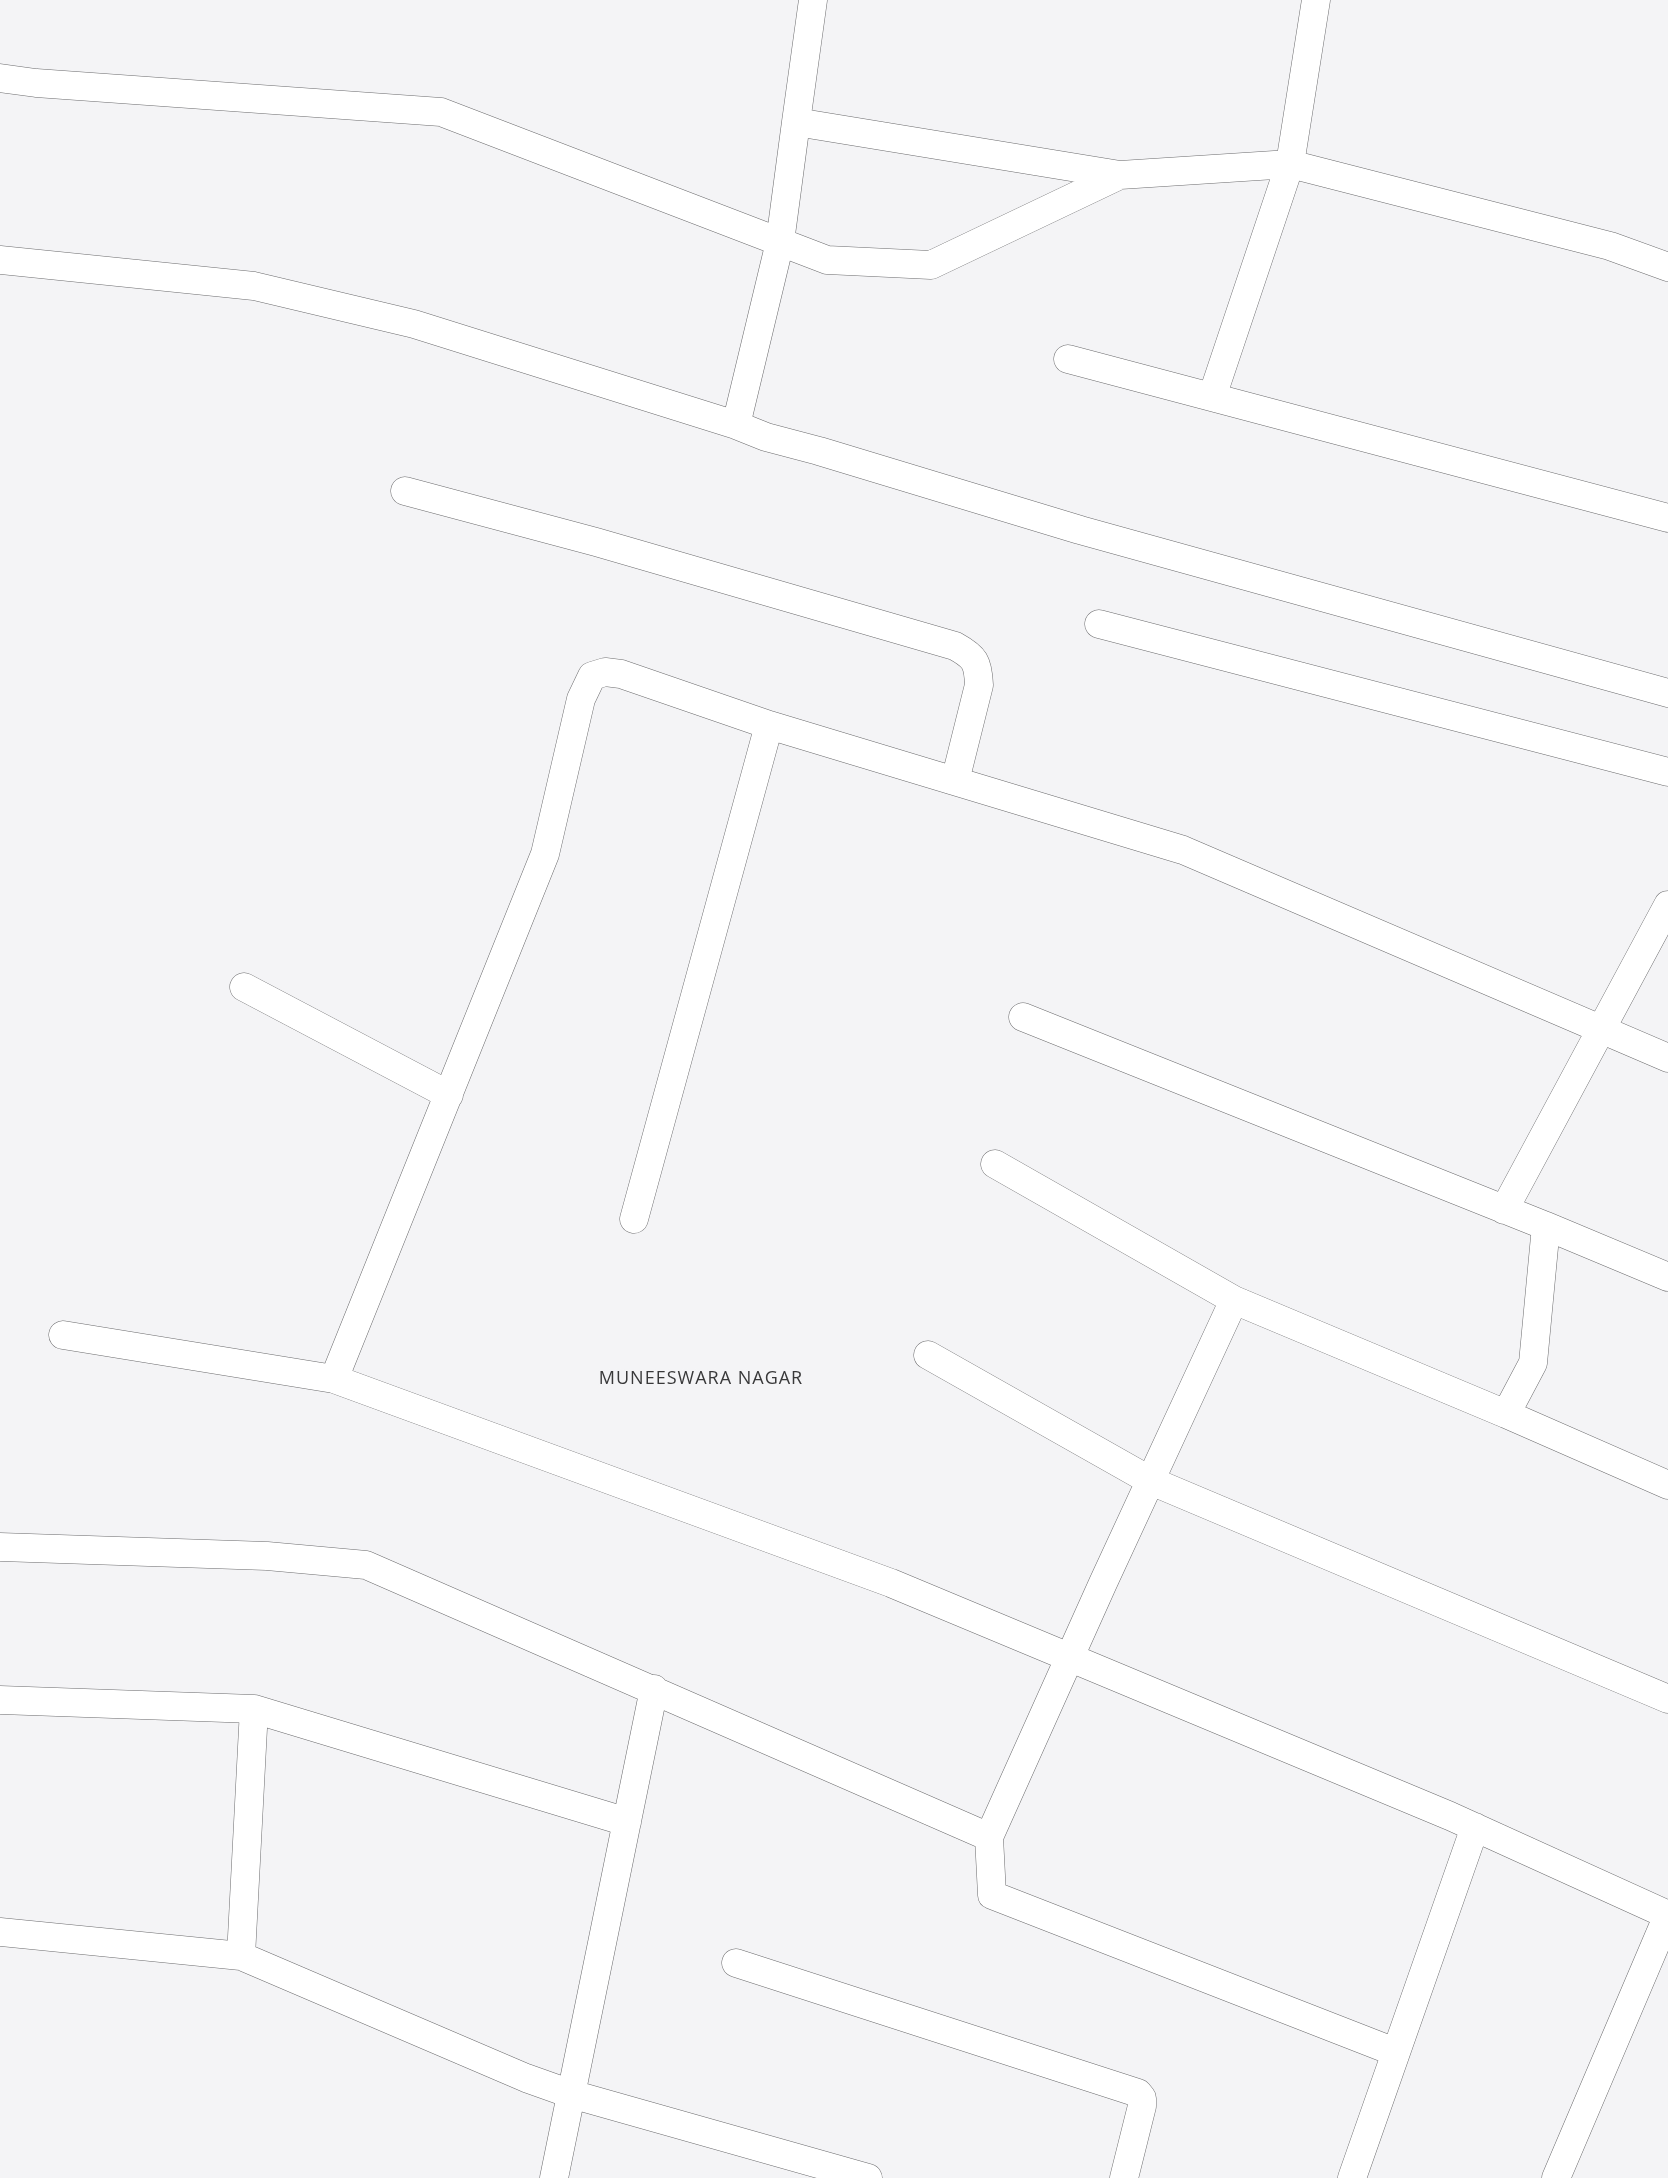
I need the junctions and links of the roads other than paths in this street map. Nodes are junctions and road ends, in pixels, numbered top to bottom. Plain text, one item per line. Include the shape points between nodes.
1 (813, 0) edge
2 (1316, 0) edge
3 (0, 78) edge
4 (796, 122) junction
5 (1290, 164) junction
6 (1120, 176) junction
7 (780, 242) junction
8 (0, 260) edge
9 (1668, 267) edge
10 (1068, 359) dead end
11 (1212, 397) junction
12 (736, 425) junction
13 (405, 490) dead end
14 (1668, 518) edge
15 (1099, 624) dead end
16 (1668, 693) edge
17 (769, 725) junction
18 (1668, 772) edge
19 (955, 781) junction
20 (1668, 905) edge
21 (244, 987) dead end
22 (1023, 1018) dead end
23 (1601, 1029) junction
24 (1668, 1058) edge
25 (449, 1095) junction
26 (995, 1164) dead end
27 (1504, 1210) junction
28 (634, 1219) dead end
29 (1546, 1226) junction
30 (1668, 1277) edge
31 (1234, 1300) junction
32 (63, 1335) dead end
33 (928, 1355) dead end
34 (334, 1380) junction
35 (1506, 1414) junction
36 (1151, 1480) junction
37 (1668, 1485) edge
38 (0, 1547) edge
39 (1070, 1657) junction
40 (654, 1689) junction
41 (1668, 1699) edge
42 (0, 1700) edge
43 (254, 1709) junction
44 (627, 1822) junction
45 (1475, 1827) junction
46 (989, 1837) junction
47 (1668, 1915) edge
48 (0, 1932) edge
49 (241, 1956) junction
50 (736, 1962) dead end
51 (1395, 2052) junction
52 (571, 2094) junction
53 (554, 2178) edge
54 (868, 2178) edge
55 (1124, 2178) edge
56 (1352, 2178) edge
57 (1556, 2178) edge

1 - 4 street
2 - 5 street
3 - 7 street via 441,112
4 - 6 street
4 - 7 street
5 - 6 street
5 - 9 street via 1610,246
5 - 11 street
6 - 7 street via 930,265 826,260
7 - 12 street
8 - 12 street via 254,286 414,324
10 - 11 street
11 - 14 street
12 - 16 street via 766,437 819,450 1080,530
13 - 19 street via 955,646 975,660 979,685
15 - 18 street
17 - 19 street
17 - 25 street via 621,674 605,672 592,676 581,699 546,854
17 - 28 street
19 - 23 street via 1183,850
20 - 23 street
21 - 25 street
22 - 27 street
23 - 24 street
23 - 27 street
25 - 34 street
26 - 31 street
27 - 29 street
29 - 30 street
29 - 35 street via 1532,1363
31 - 35 street
31 - 36 street
32 - 34 street
33 - 36 street
34 - 39 street via 891,1583
35 - 37 street
36 - 39 street
36 - 41 street
38 - 40 street via 267,1556 366,1565
39 - 45 street
39 - 46 street
40 - 44 street
40 - 46 street
42 - 43 street
43 - 44 street
43 - 49 street
44 - 52 street
45 - 47 street
45 - 51 street
46 - 51 street via 992,1895
47 - 57 street
48 - 49 street
49 - 52 street via 526,2078
50 - 55 street via 1138,2093 1142,2106
51 - 56 street
52 - 53 street
52 - 54 street

